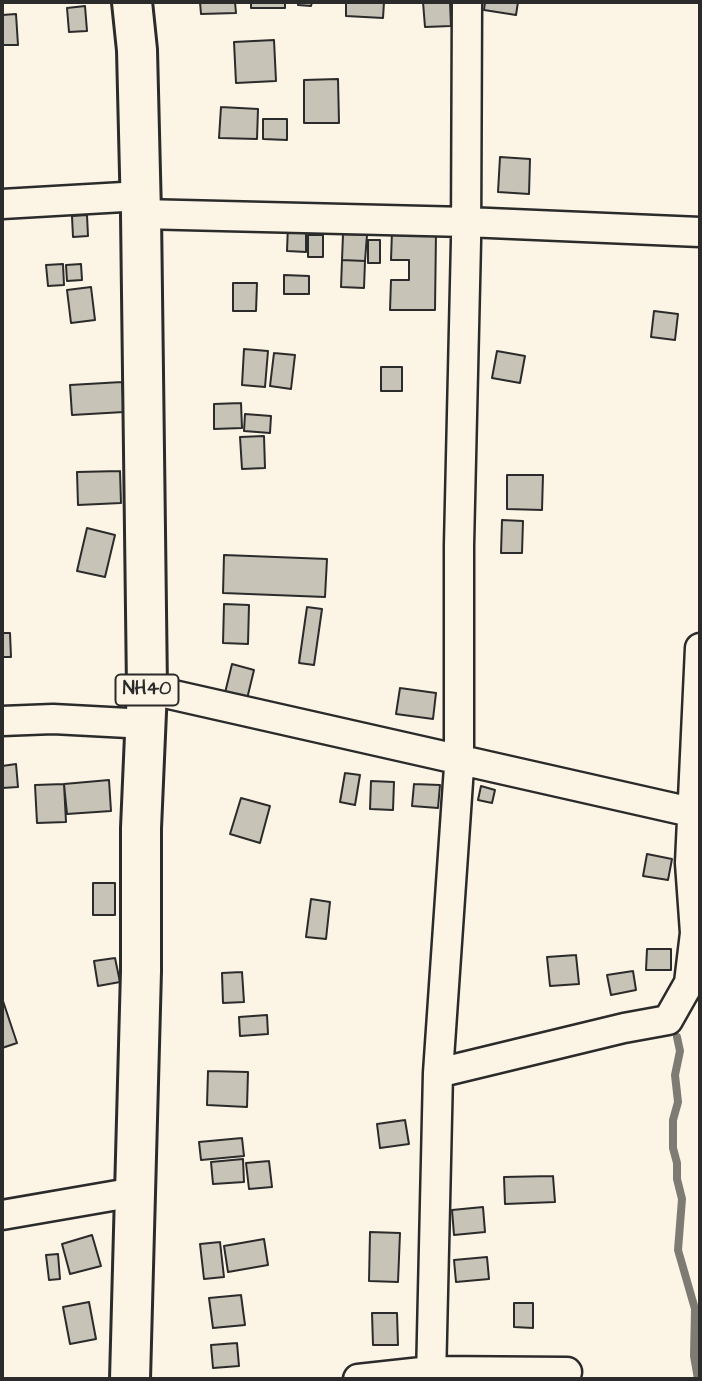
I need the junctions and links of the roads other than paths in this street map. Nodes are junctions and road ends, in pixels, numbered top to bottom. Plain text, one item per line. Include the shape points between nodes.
1 (132, 2) edge
2 (467, 2) edge
3 (2, 204) edge
4 (141, 205) junction
5 (466, 222) junction
6 (700, 232) edge
7 (700, 648) edge
8 (147, 706) junction
9 (2, 722) edge
10 (459, 759) junction
11 (691, 812) junction
12 (438, 1073) junction
13 (135, 1192) junction
14 (2, 1215) edge
15 (567, 1372) dead end
16 (431, 1375) edge
17 (130, 1379) edge
18 (358, 1379) edge

1 - 4 highway, NH40
2 - 5 street
3 - 4 street
4 - 5 street
4 - 8 highway, NH40
5 - 6 street
5 - 10 street via 458,545
7 - 11 street
8 - 9 street
8 - 10 street
8 - 13 highway, NH40
10 - 11 street
10 - 12 street
11 - 12 street via 695,933 689,983 668,1020
12 - 16 street
13 - 14 street
13 - 17 highway, NH40
15 - 16 street
16 - 18 street

